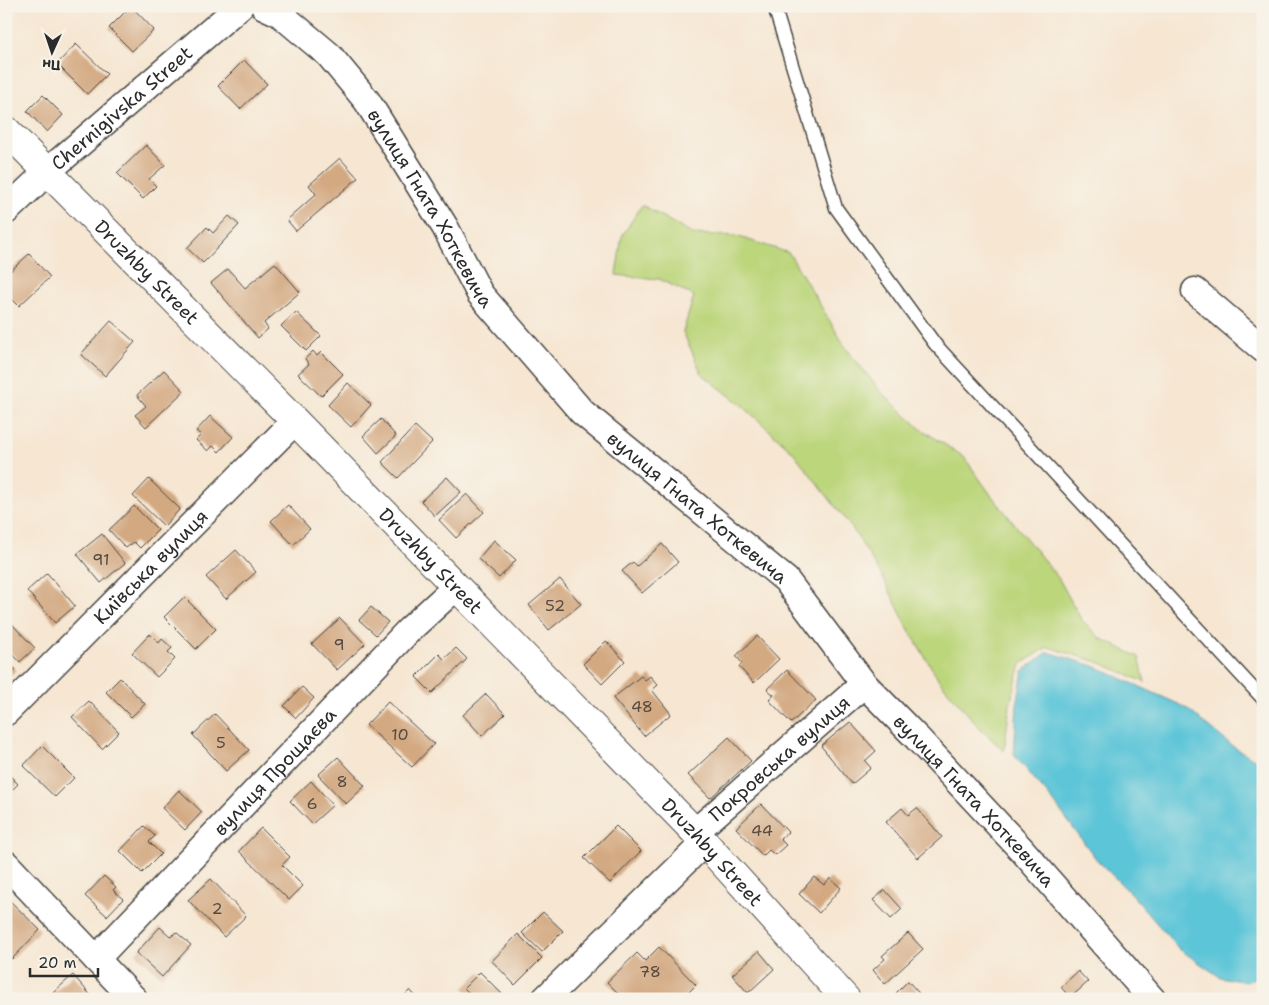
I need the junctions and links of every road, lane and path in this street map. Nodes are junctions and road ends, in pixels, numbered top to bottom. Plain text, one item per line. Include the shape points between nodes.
1 (240, 6) edge
2 (264, 6) edge
3 (774, 6) edge
4 (6, 130) edge
5 (48, 172) junction
6 (6, 211) edge
7 (1195, 291) dead end
8 (1263, 349) edge
9 (295, 421) junction
10 (456, 587) junction
11 (864, 684) junction
12 (1263, 699) edge
13 (6, 712) edge
14 (700, 837) junction
15 (6, 864) edge
16 (96, 958) junction
17 (134, 999) edge
18 (545, 999) edge
19 (846, 999) edge
20 (1152, 999) edge

1 - 5 street, Chernigivska Street
2 - 11 street, вулиця Гната Хоткевича via 279,14 329,55 367,101 445,227 480,294 582,412 786,580
3 - 12 lane via 836,208 935,344
4 - 5 street, Druzhby Street
5 - 6 street, Chernigivska Street
5 - 9 street, Druzhby Street
7 - 8 street
9 - 10 street, Druzhby Street
9 - 13 street, Київська вулиця
10 - 14 street, Druzhby Street
10 - 16 street, вулиця Прощаєва via 409,630
11 - 14 street, Покровська вулиця
11 - 20 street, вулиця Гната Хоткевича via 1022,850
14 - 18 street, Покровська вулиця
14 - 19 street, Druzhby Street
15 - 16 street
16 - 17 street

